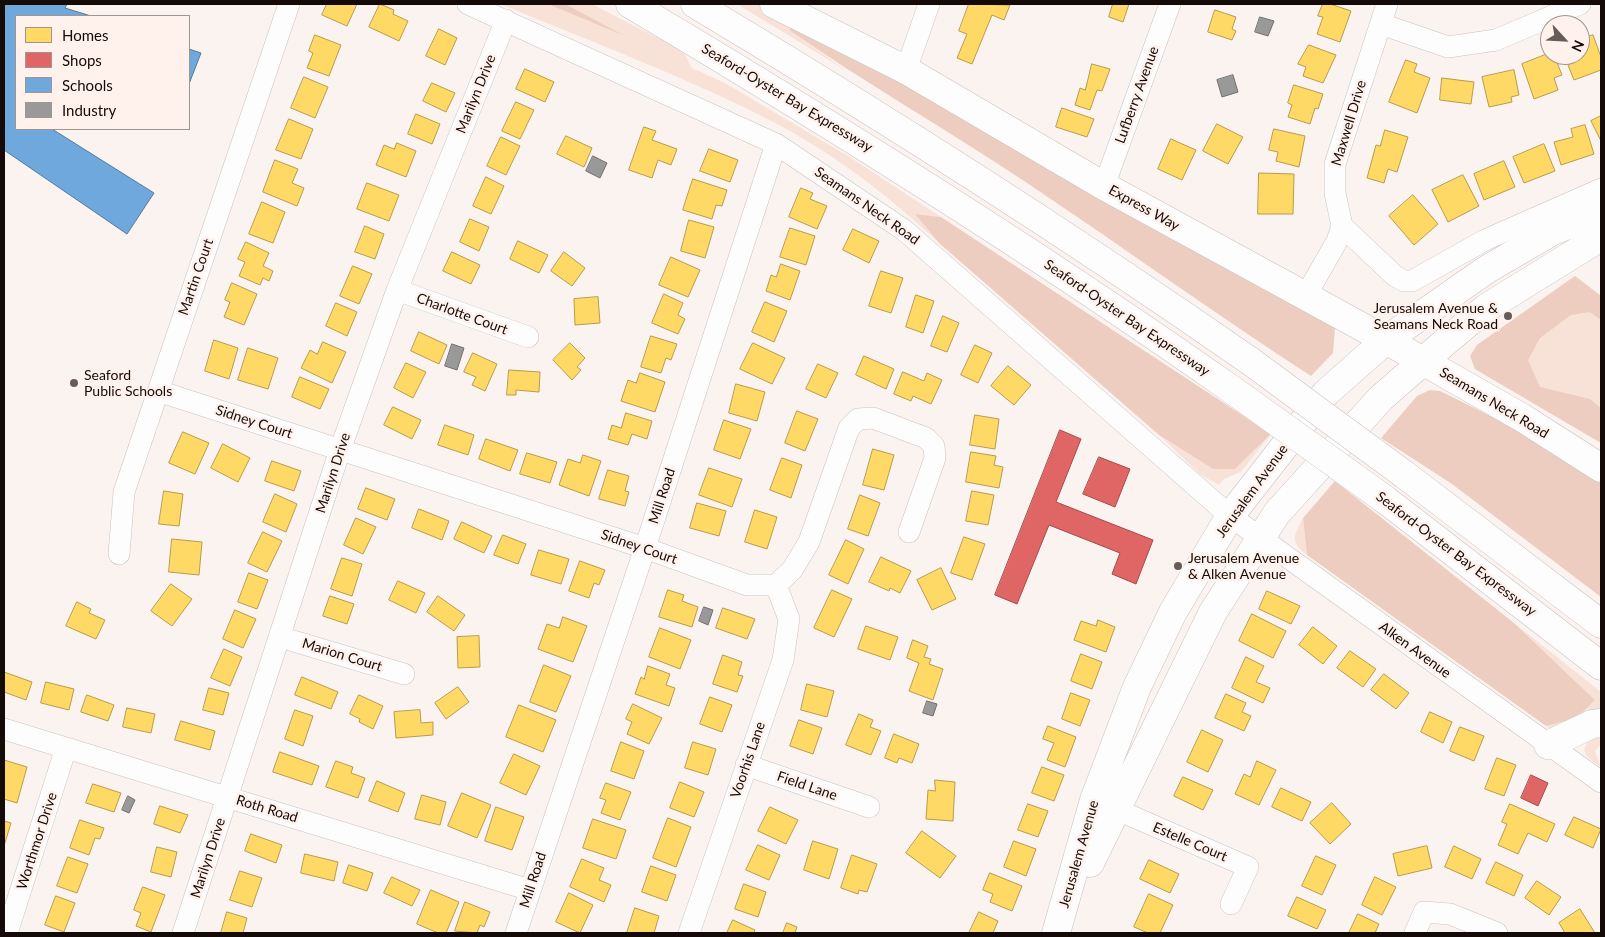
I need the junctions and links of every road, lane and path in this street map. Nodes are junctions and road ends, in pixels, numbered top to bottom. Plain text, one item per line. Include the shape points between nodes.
1 (288, 4) edge
2 (468, 4) edge
3 (630, 4) edge
4 (695, 4) edge
5 (774, 4) edge
6 (930, 4) edge
7 (1170, 4) edge
8 (1387, 4) edge
9 (1580, 4) edge
10 (506, 20) junction
11 (1381, 24) junction
12 (906, 70) junction
13 (776, 144) junction
14 (1104, 186) junction
15 (1601, 189) edge
16 (1601, 212) edge
17 (1550, 222) junction
18 (1342, 226) junction
19 (1601, 237) edge
20 (397, 290) junction
21 (1305, 297) junction
22 (528, 337) dead end
23 (1386, 340) junction
24 (1423, 361) junction
25 (158, 391) junction
26 (340, 450) junction
27 (1601, 468) edge
28 (1230, 516) junction
29 (909, 532) dead end
30 (1260, 539) junction
31 (645, 548) junction
32 (119, 554) dead end
33 (776, 585) junction
34 (1601, 624) edge
35 (280, 637) junction
36 (1601, 666) edge
37 (404, 674) dead end
38 (1601, 723) edge
39 (4, 729) edge
40 (1548, 745) junction
41 (66, 748) junction
42 (746, 765) junction
43 (1601, 782) edge
44 (228, 797) junction
45 (1105, 805) junction
46 (870, 807) dead end
47 (530, 890) junction
48 (1231, 904) dead end
49 (1056, 932) edge
50 (7, 933) edge
51 (183, 933) edge
52 (516, 933) edge
53 (689, 933) edge
54 (1415, 933) edge
55 (1497, 933) edge

1 - 25 street, Martin Court
2 - 10 street, Seamans Neck Road
3 - 36 main road, Seaford-Oyster Bay Expressway, bridge via 847,134 1050,265 1383,498
4 - 34 main road, bridge via 972,174 1101,259 1250,362
5 - 12 main road, Express Way
6 - 12 street
7 - 14 street, Lufberry Avenue
8 - 11 street, Maxwell Drive
9 - 11 street via 1496,40 1448,47
10 - 13 street, Seamans Neck Road
10 - 20 street, Marilyn Drive
11 - 18 street, Maxwell Drive via 1335,164 1335,193
12 - 14 main road, Express Way
13 - 28 street, Seamans Neck Road via 904,230
13 - 31 street, Mill Road
14 - 21 main road, Express Way
15 - 17 street
16 - 17 main road, Jerusalem Avenue
17 - 18 street via 1485,240 1412,281 1395,276
17 - 23 main road, Jerusalem Avenue
18 - 21 street
19 - 24 main road, Jerusalem Avenue via 1486,308
20 - 22 street, Charlotte Court
20 - 26 street, Marilyn Drive
21 - 23 main road, Express Way
23 - 24 main road, Seamans Neck Road
23 - 28 main road, Jerusalem Avenue via 1326,393
24 - 27 main road, Seamans Neck Road
24 - 30 main road, Jerusalem Avenue via 1381,398 1277,513
25 - 26 street, Sidney Court
25 - 32 street, Martin Court via 124,492
26 - 31 street, Sidney Court
26 - 35 street, Marilyn Drive
28 - 30 street, Alken Avenue
28 - 45 main road, Jerusalem Avenue via 1173,612 1137,687
29 - 33 street via 936,458 934,446 926,438 873,418 858,419 849,428 809,542 792,570
30 - 40 street, Alken Avenue
30 - 45 main road, Jerusalem Avenue via 1213,612
31 - 33 street, Sidney Court via 748,585
31 - 47 street, Mill Road
33 - 42 street, Voorhis Lane via 788,619 782,660
35 - 37 street, Marion Court
35 - 44 street, Marilyn Drive
38 - 40 main road via 1592,724
39 - 41 street, Roth Road
40 - 43 street, Alken Avenue
41 - 44 street, Roth Road
41 - 50 street, Worthmor Drive
42 - 46 street, Field Lane
42 - 53 street, Voorhis Lane
44 - 47 street, Roth Road
44 - 51 street, Marilyn Drive
45 - 48 street, Estelle Court via 1248,867
45 - 49 main road, Jerusalem Avenue
47 - 52 street, Mill Road
54 - 55 street via 1424,912 1450,914

